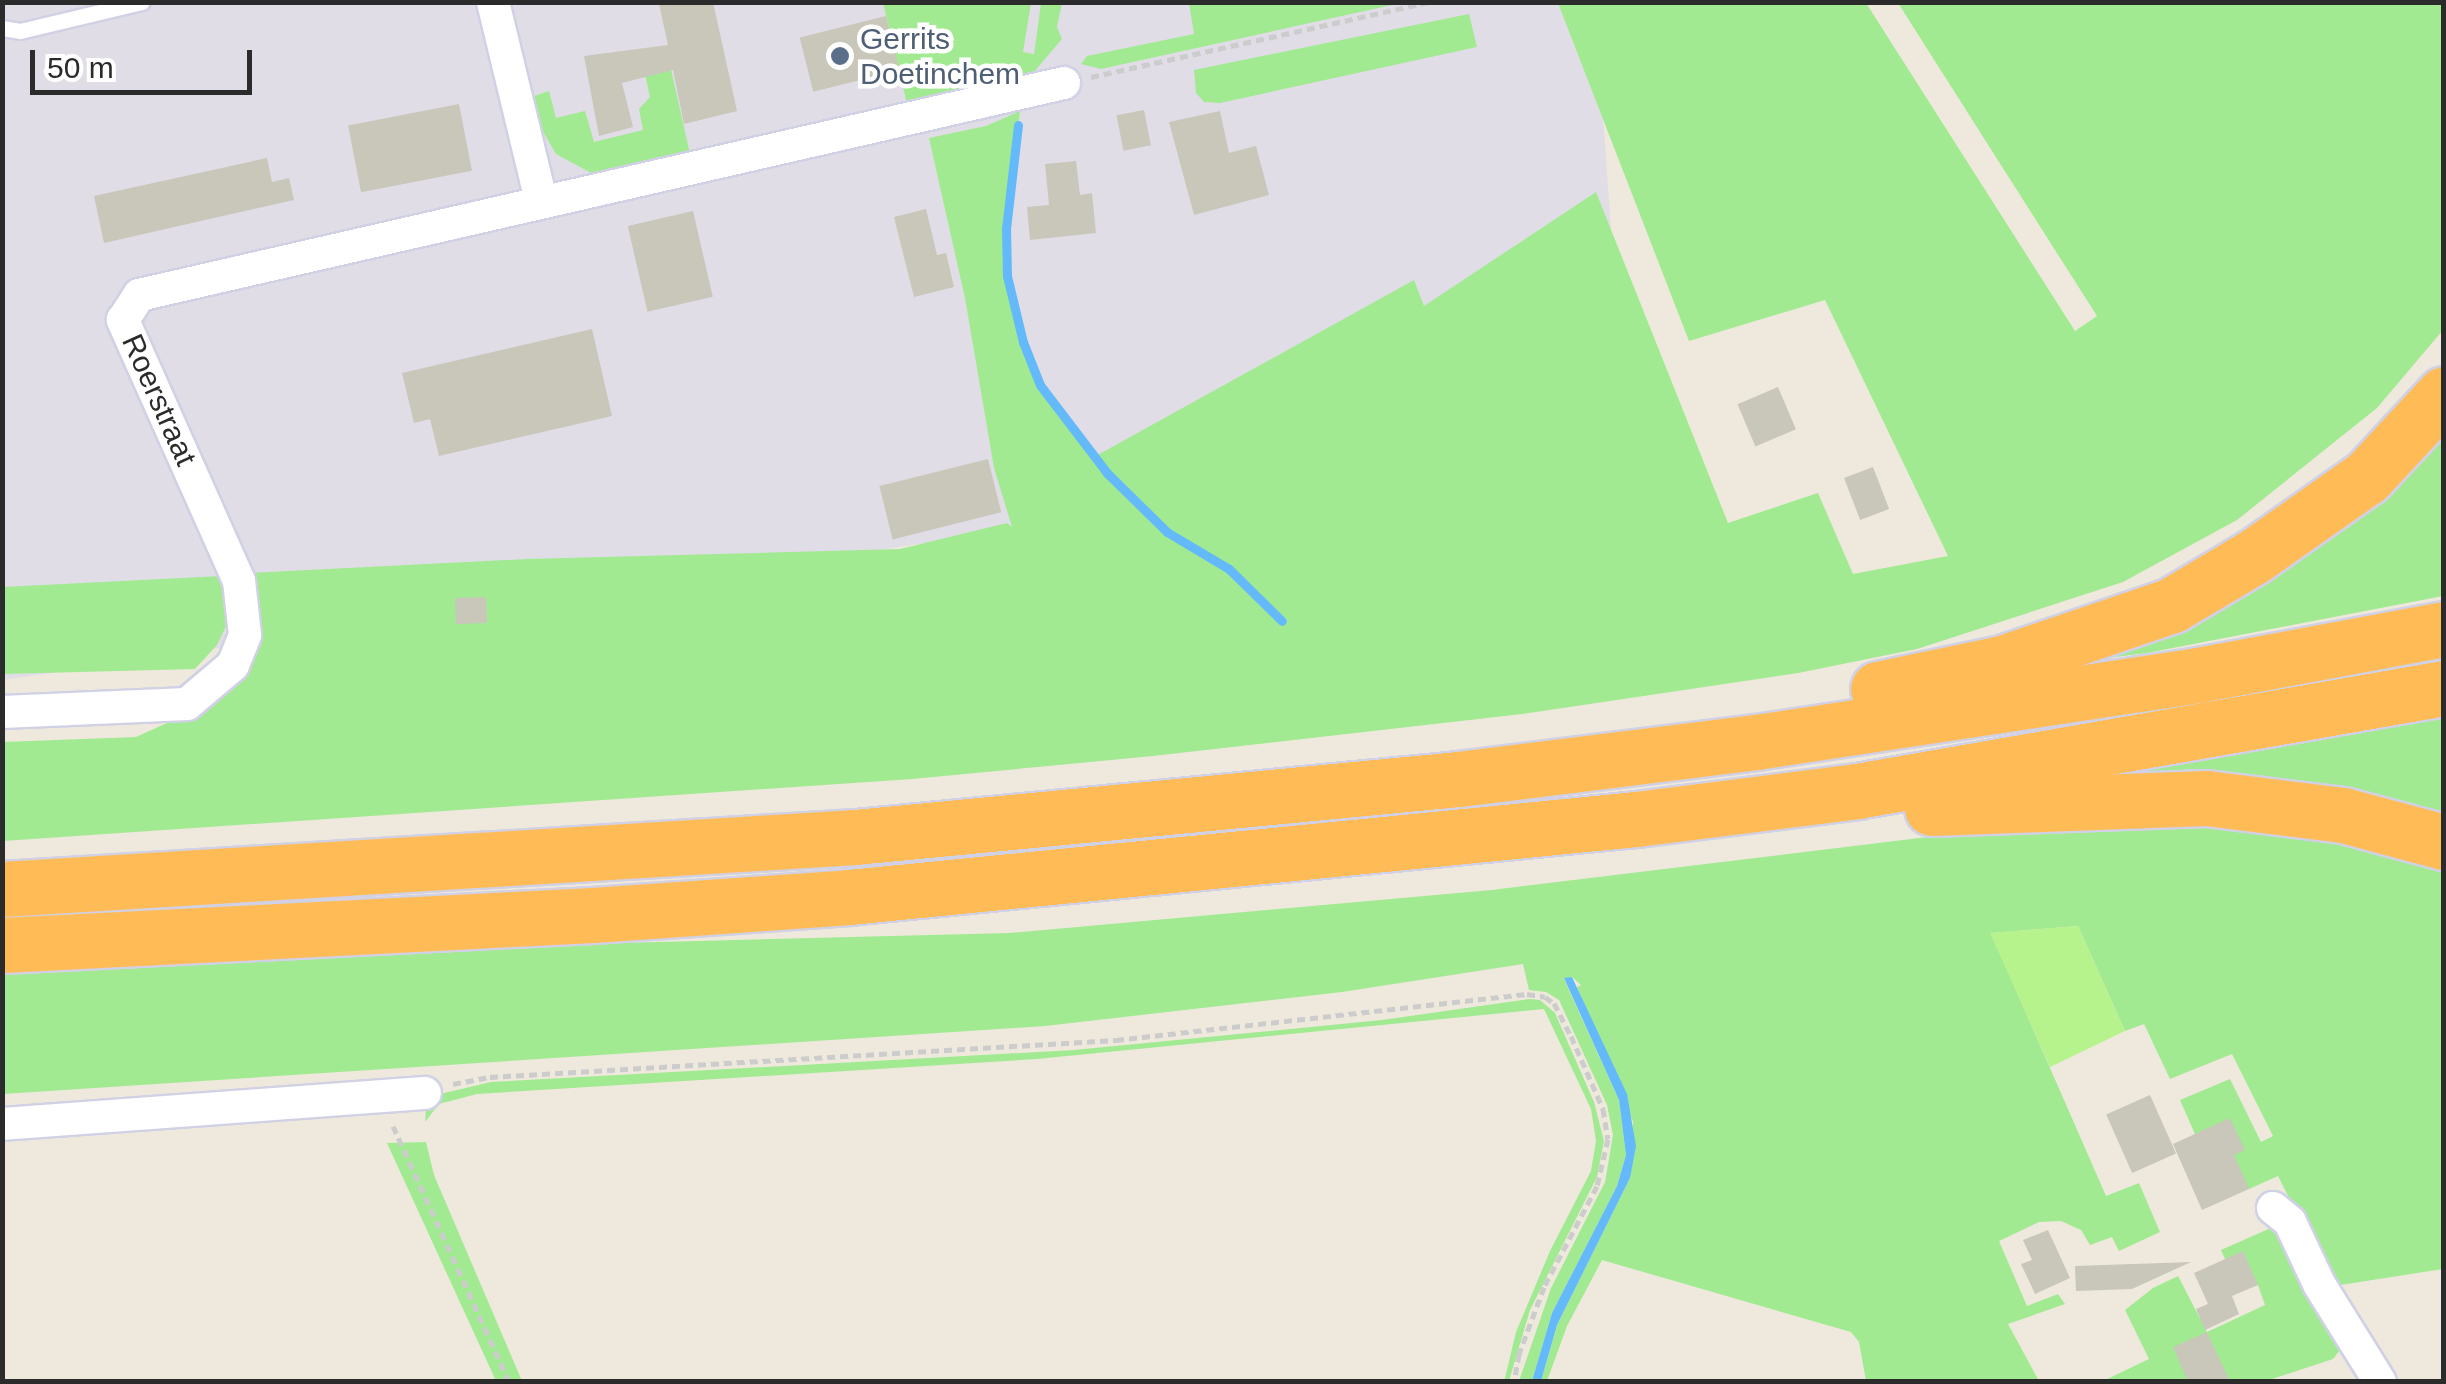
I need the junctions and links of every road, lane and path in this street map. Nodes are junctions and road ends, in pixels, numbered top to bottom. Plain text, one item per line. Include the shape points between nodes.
1 (142, 2) edge
2 (493, 2) edge
3 (1430, 2) edge
4 (2, 28) edge
5 (1064, 83) joint
6 (541, 200) junction
7 (2444, 394) edge
8 (2444, 629) edge
9 (2444, 688) edge
10 (2, 712) edge
11 (1459, 778) junction
12 (1636, 819) junction
13 (2444, 842) edge
14 (2, 889) edge
15 (2, 946) edge
16 (424, 1092) joint
17 (380, 1096) junction
18 (2, 1124) edge
19 (2273, 1208) dead end
20 (509, 1382) edge
21 (1514, 1382) edge
22 (2380, 1382) edge

1 - 4 lane via 20,31
2 - 6 street
3 - 5 path
5 - 6 street, Roerstraat
6 - 10 street, Roerstraat via 138,295 123,320 239,581 245,635 233,665 187,704
7 - 11 highway via 2352,488 2172,605 2002,663
8 - 11 highway via 1814,734
9 - 12 highway via 1856,791
11 - 14 highway via 856,837
12 - 13 highway via 2206,798 2343,814
12 - 15 highway via 849,897
16 - 17 street
16 - 21 path via 490,1077 1116,1040 1527,994 1545,998 1554,1003 1604,1109 1608,1139 1597,1186 1544,1287
17 - 18 street
17 - 20 path
19 - 22 street via 2290,1222

